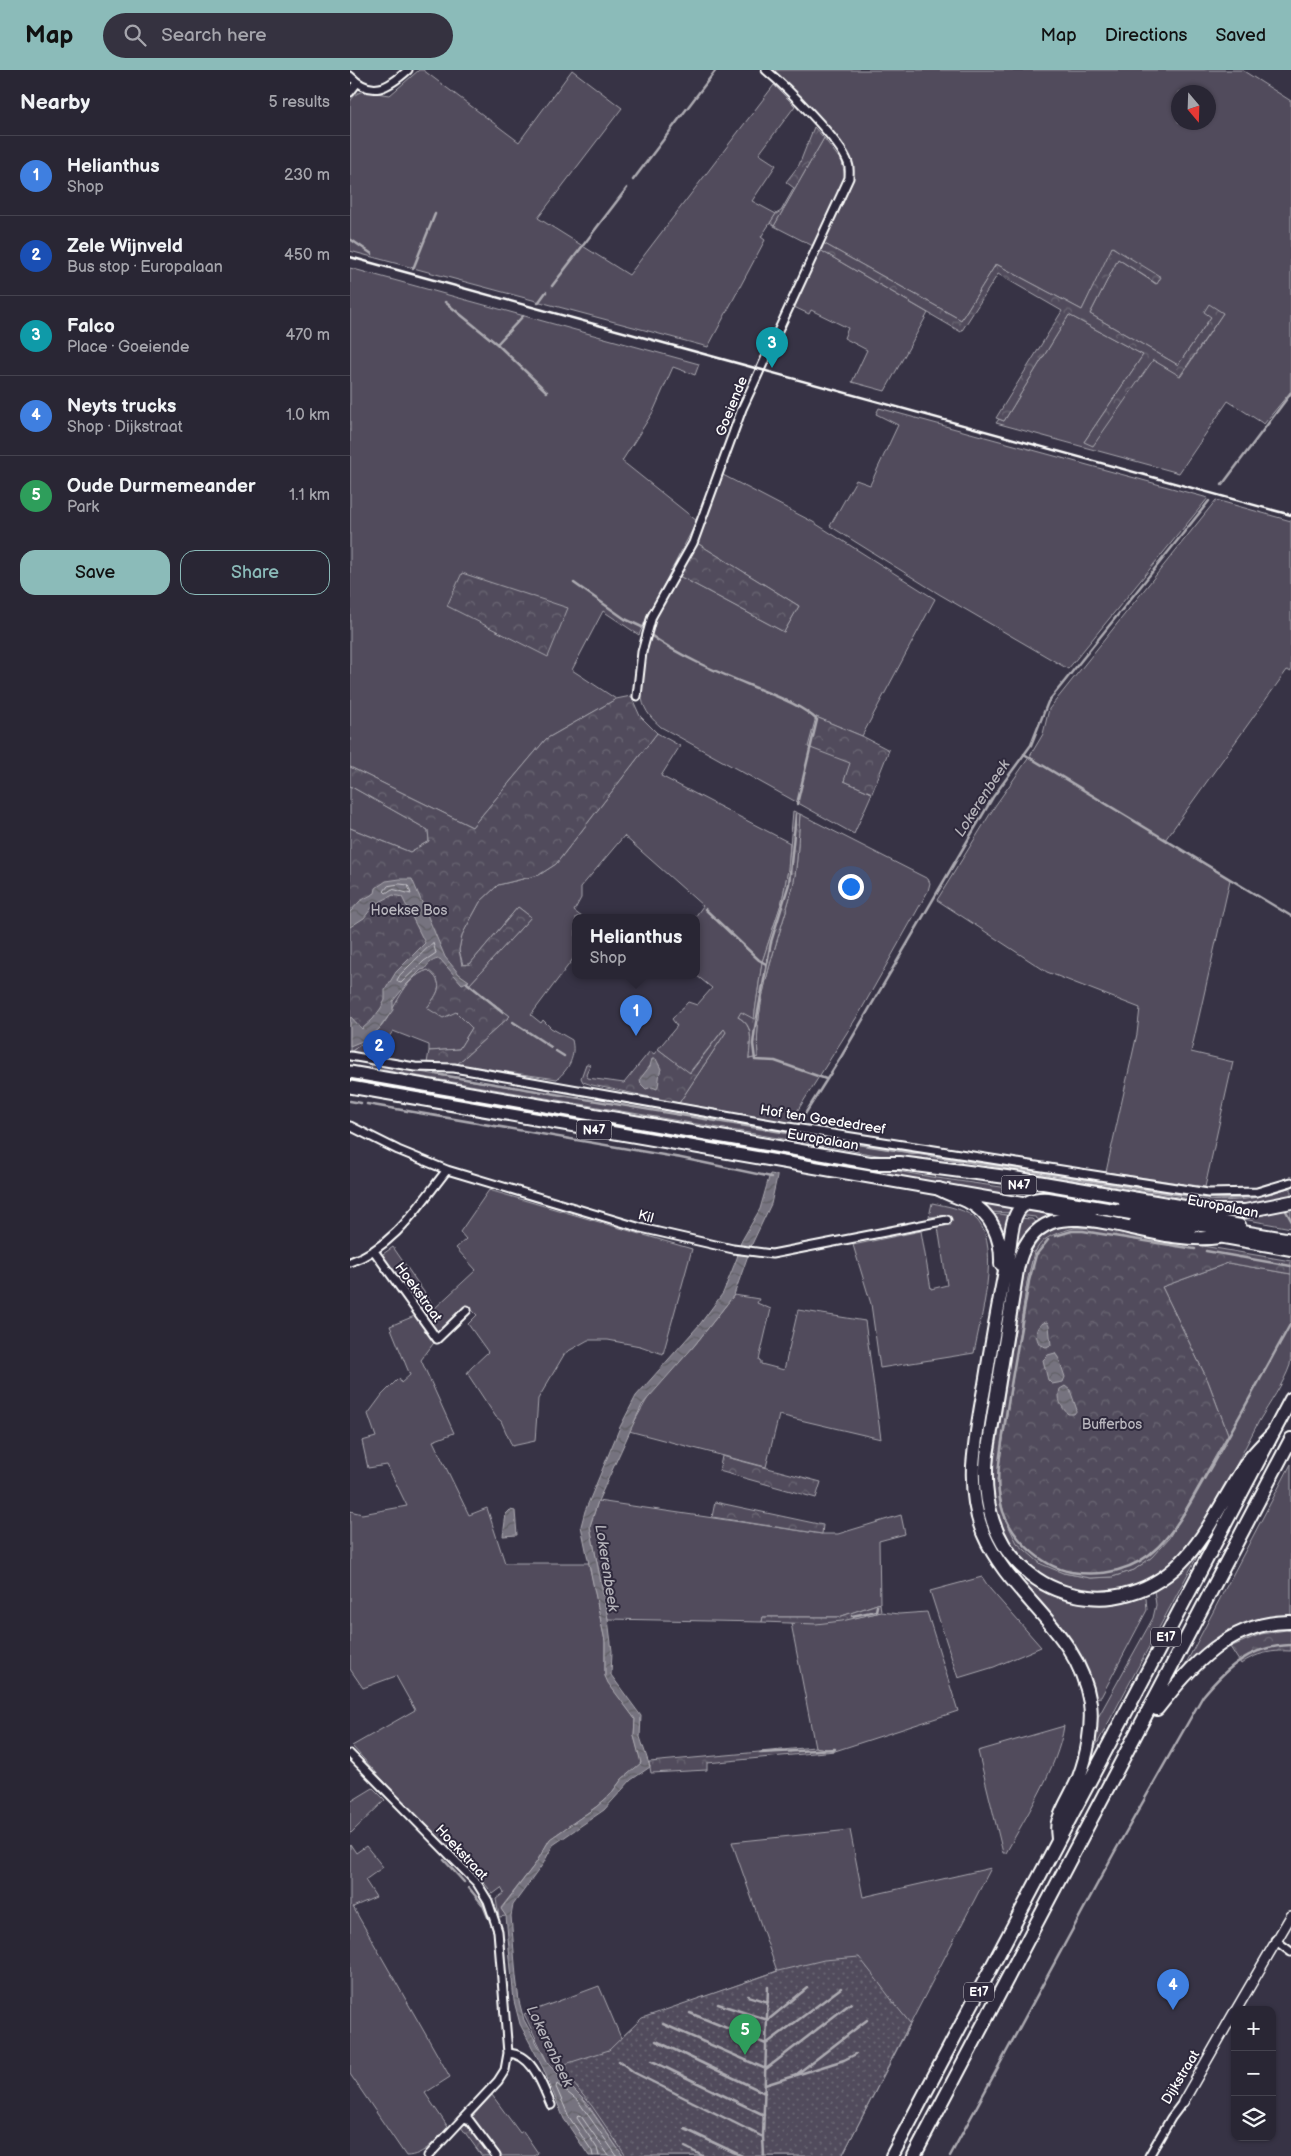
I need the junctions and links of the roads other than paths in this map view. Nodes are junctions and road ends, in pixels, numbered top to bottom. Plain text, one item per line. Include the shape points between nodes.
1 (408, 70) edge
2 (766, 70) edge
3 (350, 76) edge
4 (357, 83) junction
5 (350, 92) edge
6 (637, 696) dead end
7 (350, 1056) edge
8 (350, 1072) edge
9 (350, 1088) edge
10 (350, 1126) edge
11 (873, 1163) junction
12 (447, 1170) junction
13 (1291, 1182) edge
14 (938, 1189) junction
15 (1291, 1202) edge
16 (1025, 1204) junction
17 (947, 1220) dead end
18 (1291, 1235) edge
19 (1219, 1237) junction
20 (1291, 1240) edge
21 (1291, 1250) edge
22 (374, 1252) junction
23 (350, 1262) edge
24 (1001, 1284) junction
25 (467, 1310) dead end
26 (1291, 1399) edge
27 (1273, 1433) junction
28 (1291, 1439) edge
29 (1291, 1622) edge
30 (1139, 1730) junction
31 (350, 1754) edge
32 (1058, 1840) junction
33 (1291, 1916) edge
34 (1275, 1940) junction
35 (1291, 1952) edge
36 (1237, 2006) edge
37 (1231, 2017) edge
38 (508, 2053) junction
39 (1183, 2102) joint
40 (551, 2104) dead end
41 (466, 2116) junction
42 (428, 2156) edge
43 (496, 2156) edge
44 (892, 2156) edge
45 (914, 2156) edge
46 (1149, 2156) edge

1 - 4 street via 384,89
2 - 6 street, Goeiende via 839,148 848,161 849,178 742,409 693,543 652,616 642,652
3 - 4 street
4 - 5 street
7 - 13 street, Hof ten Goededreef via 415,1067 454,1068 788,1127 1208,1193 1257,1192
8 - 11 highway, Europalaan / N47
9 - 14 highway, N47
10 - 12 street, Kil
11 - 15 highway via 900,1163 1004,1177 1208,1211 1245,1211
11 - 18 main road, Europalaan / N47 via 1078,1194
12 - 17 street, Kil via 641,1228 739,1250 772,1254
12 - 22 street via 399,1231
14 - 16 highway, N47
14 - 24 highway via 976,1207 993,1225 1002,1253
16 - 19 main road, N47
16 - 20 highway via 1038,1198 1048,1199
16 - 24 highway via 1016,1215
19 - 21 main road, N47
19 - 27 highway via 1201,1240 1080,1219 1052,1222 1031,1237 1019,1257 988,1446 985,1482 988,1508 1000,1540 1011,1556 1037,1579 1056,1590 1077,1596 1101,1599 1121,1596 1148,1587 1184,1561 1212,1523 1249,1460
22 - 23 street
22 - 25 street, Hoekstraat via 437,1339
24 - 32 highway via 976,1436 973,1491 988,1546 1010,1578 1063,1638 1086,1687 1090,1706 1086,1754 1057,1823
26 - 27 highway, E17
27 - 32 highway, E17
28 - 30 highway, E17
29 - 30 highway via 1255,1626 1214,1647 1181,1679
30 - 45 highway, E17
31 - 38 street, Hoekstraat via 477,1883 488,1901 498,1930
32 - 44 highway, E17
33 - 34 street, Dijkstraat
34 - 35 street
34 - 36 street, Dijkstraat
37 - 39 street, Dijkstraat
38 - 40 street via 521,2055 534,2069
38 - 41 street, Hoekstraat via 505,2070 498,2081
39 - 46 street, Dijkstraat
41 - 42 street, Hoekstraat
41 - 43 street

